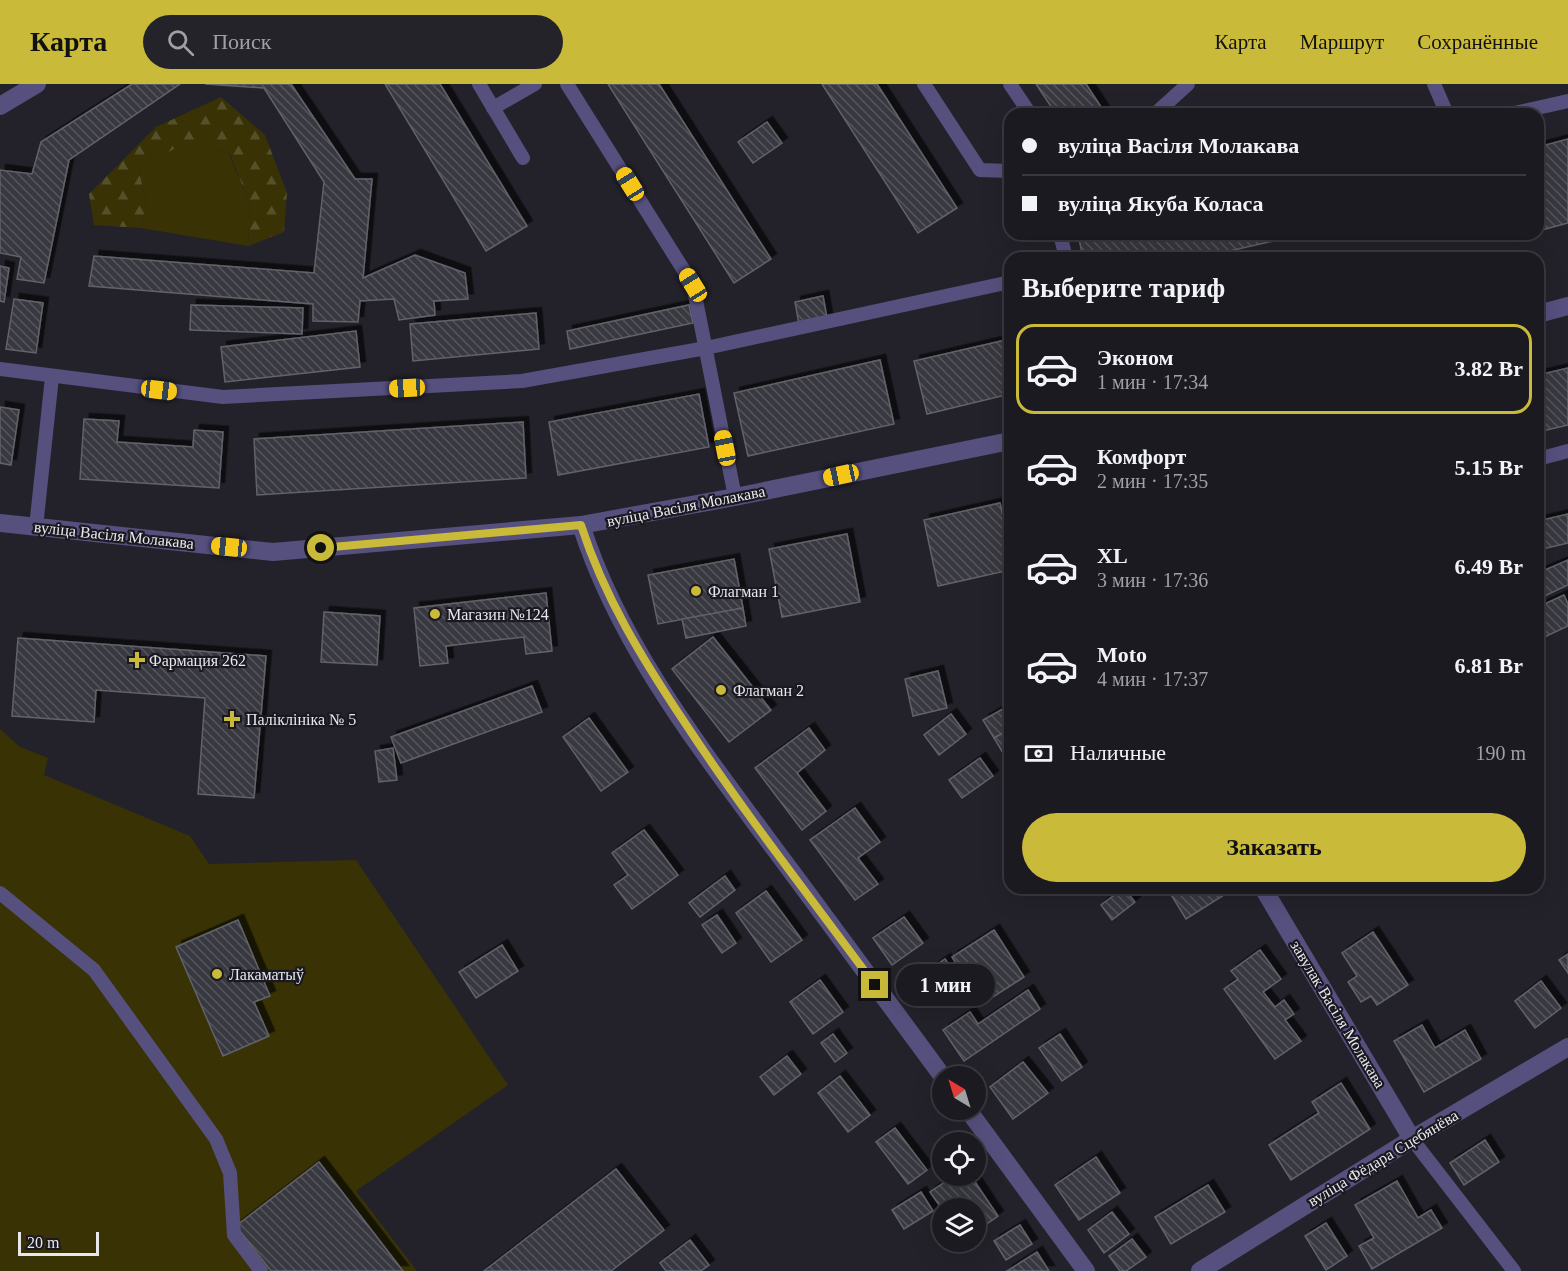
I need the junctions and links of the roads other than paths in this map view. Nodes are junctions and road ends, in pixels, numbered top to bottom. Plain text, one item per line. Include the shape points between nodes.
1 (37, 84) edge
2 (479, 84) edge
3 (535, 84) edge
4 (567, 84) edge
5 (924, 84) edge
6 (1010, 84) edge
7 (1188, 84) edge
8 (1434, 84) edge
9 (1568, 101) edge
10 (0, 106) edge
11 (493, 108) junction
12 (1026, 108) edge
13 (1162, 108) edge
14 (1444, 108) edge
15 (1537, 108) edge
16 (523, 158) dead end
17 (1004, 171) edge
18 (1004, 283) edge
19 (1568, 306) edge
20 (1544, 312) edge
21 (706, 348) junction
22 (0, 369) edge
23 (52, 377) junction
24 (1004, 442) edge
25 (1568, 451) edge
26 (1544, 457) edge
27 (735, 497) junction
28 (0, 523) edge
29 (581, 525) junction
30 (36, 527) junction
31 (0, 892) edge
32 (1267, 894) edge
33 (1568, 1047) edge
34 (935, 1066) edge
35 (975, 1120) edge
36 (1413, 1139) junction
37 (261, 1271) edge
38 (1086, 1271) edge
39 (1200, 1271) edge
40 (1514, 1271) edge

1 - 10 street
2 - 11 lane
3 - 11 lane
4 - 21 lane via 693,285
5 - 17 lane via 980,170
6 - 12 lane
7 - 13 lane
8 - 14 lane
9 - 15 lane
11 - 16 lane
18 - 21 lane
19 - 20 street
21 - 23 lane via 522,381 223,398
21 - 27 lane
22 - 23 lane
23 - 30 lane
24 - 27 street, вуліца Васіля Молакава
25 - 26 lane
27 - 29 street, вуліца Васіля Молакава
28 - 30 street, вуліца Васіля Молакава
29 - 30 street, вуліца Васіля Молакава via 273,552
29 - 34 street via 592,558 633,644 712,764
31 - 37 lane via 94,970 216,1139 230,1173 234,1235
32 - 36 street, завулак Васіля Молакава
33 - 36 street, вуліца Фёдара Сцебянёва
35 - 38 street
36 - 39 street, вуліца Фёдара Сцебянёва
36 - 40 lane

